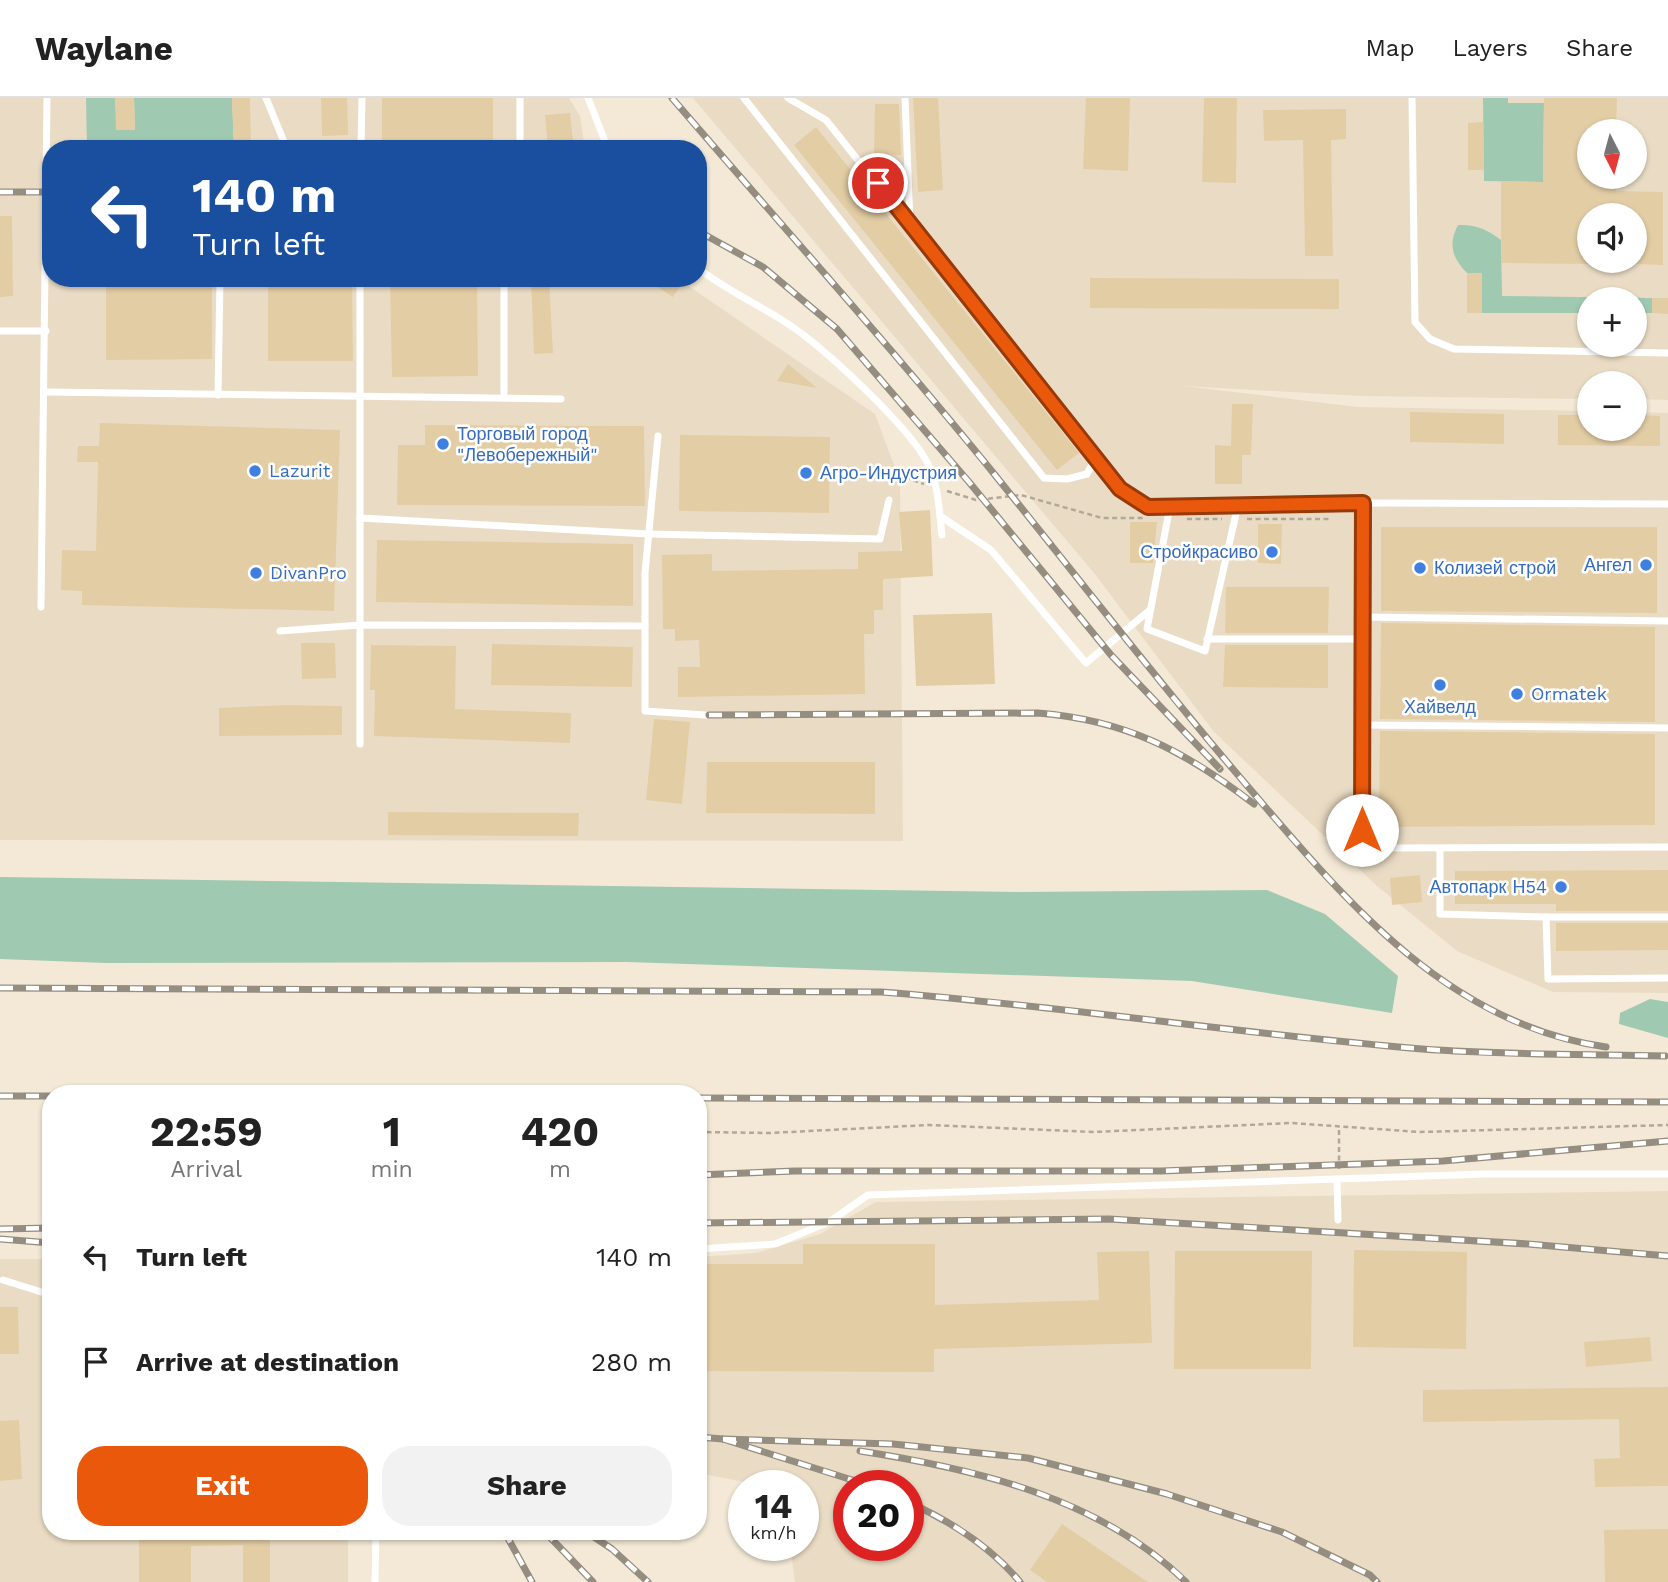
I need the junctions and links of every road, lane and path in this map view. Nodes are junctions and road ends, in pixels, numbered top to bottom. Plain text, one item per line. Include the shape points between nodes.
1 (47, 98) edge
2 (266, 98) edge
3 (362, 98) edge
4 (520, 98) edge
5 (588, 98) edge
6 (744, 98) edge
7 (789, 98) edge
8 (905, 98) edge
9 (1412, 98) edge
10 (48, 140) edge
11 (283, 140) edge
12 (361, 140) edge
13 (520, 140) edge
14 (604, 140) edge
15 (910, 223) junction
16 (707, 275) edge
17 (47, 287) edge
18 (220, 287) edge
19 (360, 287) edge
20 (504, 287) edge
21 (0, 331) edge
22 (46, 331) junction
23 (1668, 353) edge
24 (46, 392) junction
25 (218, 395) junction
26 (360, 397) junction
27 (504, 398) junction
28 (561, 399) dead end
29 (658, 436) dead end
30 (1096, 457) junction
31 (897, 475) dead end
32 (936, 488) junction
33 (889, 500) dead end
34 (1363, 503) junction
35 (1668, 504) edge
36 (1238, 505) junction
37 (1170, 506) junction
38 (940, 516) junction
39 (360, 518) junction
40 (1168, 519) junction
41 (1234, 519) junction
42 (1332, 519) dead end
43 (648, 534) junction
44 (942, 535) dead end
45 (41, 607) dead end
46 (1150, 610) junction
47 (1363, 617) junction
48 (1668, 621) edge
49 (360, 625) junction
50 (645, 626) junction
51 (280, 631) dead end
52 (1208, 639) junction
53 (1363, 639) junction
54 (705, 715) dead end
55 (1362, 725) junction
56 (1668, 728) edge
57 (360, 744) dead end
58 (1668, 847) edge
59 (1440, 848) junction
60 (1546, 917) junction
61 (1668, 917) edge
62 (1668, 978) edge
63 (1668, 1125) edge
64 (1339, 1127) junction
65 (707, 1132) edge
66 (1668, 1174) edge
67 (1337, 1179) junction
68 (1338, 1220) dead end
69 (707, 1248) edge
70 (3, 1280) dead end
71 (42, 1292) edge
72 (376, 1540) edge
73 (375, 1582) edge

1 - 10 lane
2 - 11 lane
3 - 12 lane
4 - 13 lane
5 - 14 lane
6 - 30 lane via 1044,478 1087,474
7 - 15 lane via 826,120
8 - 15 lane
9 - 23 lane via 1415,322 1430,339 1454,349
15 - 30 lane
16 - 32 lane via 794,328 868,392 922,452
17 - 22 lane
18 - 25 lane
19 - 26 lane
20 - 27 lane
21 - 22 lane
22 - 24 lane
24 - 25 lane
24 - 45 lane
25 - 26 lane
26 - 27 lane
26 - 39 lane
27 - 28 lane
29 - 43 lane
30 - 37 lane via 1120,489 1148,507
31 - 32 path
32 - 38 lane
32 - 40 path via 976,500 1021,495 1102,518
33 - 43 lane via 880,538
34 - 35 lane
34 - 36 lane
34 - 47 lane
36 - 37 lane
36 - 41 lane
37 - 40 lane
38 - 44 lane
38 - 46 lane via 991,550 1086,663
39 - 43 lane
39 - 49 lane
40 - 41 path
40 - 46 lane
41 - 42 path
41 - 52 lane
43 - 50 lane
46 - 52 lane via 1147,629 1205,651
47 - 48 lane
47 - 53 lane
49 - 50 lane
49 - 51 lane
49 - 57 lane
50 - 54 lane via 645,711
52 - 53 lane
53 - 55 lane
55 - 56 lane
55 - 59 lane via 1362,830 1390,848
58 - 59 lane
59 - 60 lane via 1440,914
60 - 61 lane
60 - 62 lane via 1548,979
63 - 64 path via 1420,1132
64 - 65 path via 1291,1124 1094,1132 929,1125
64 - 67 path
66 - 67 lane
67 - 68 lane
67 - 69 lane via 868,1195 829,1222 775,1244
70 - 71 lane
72 - 73 lane

